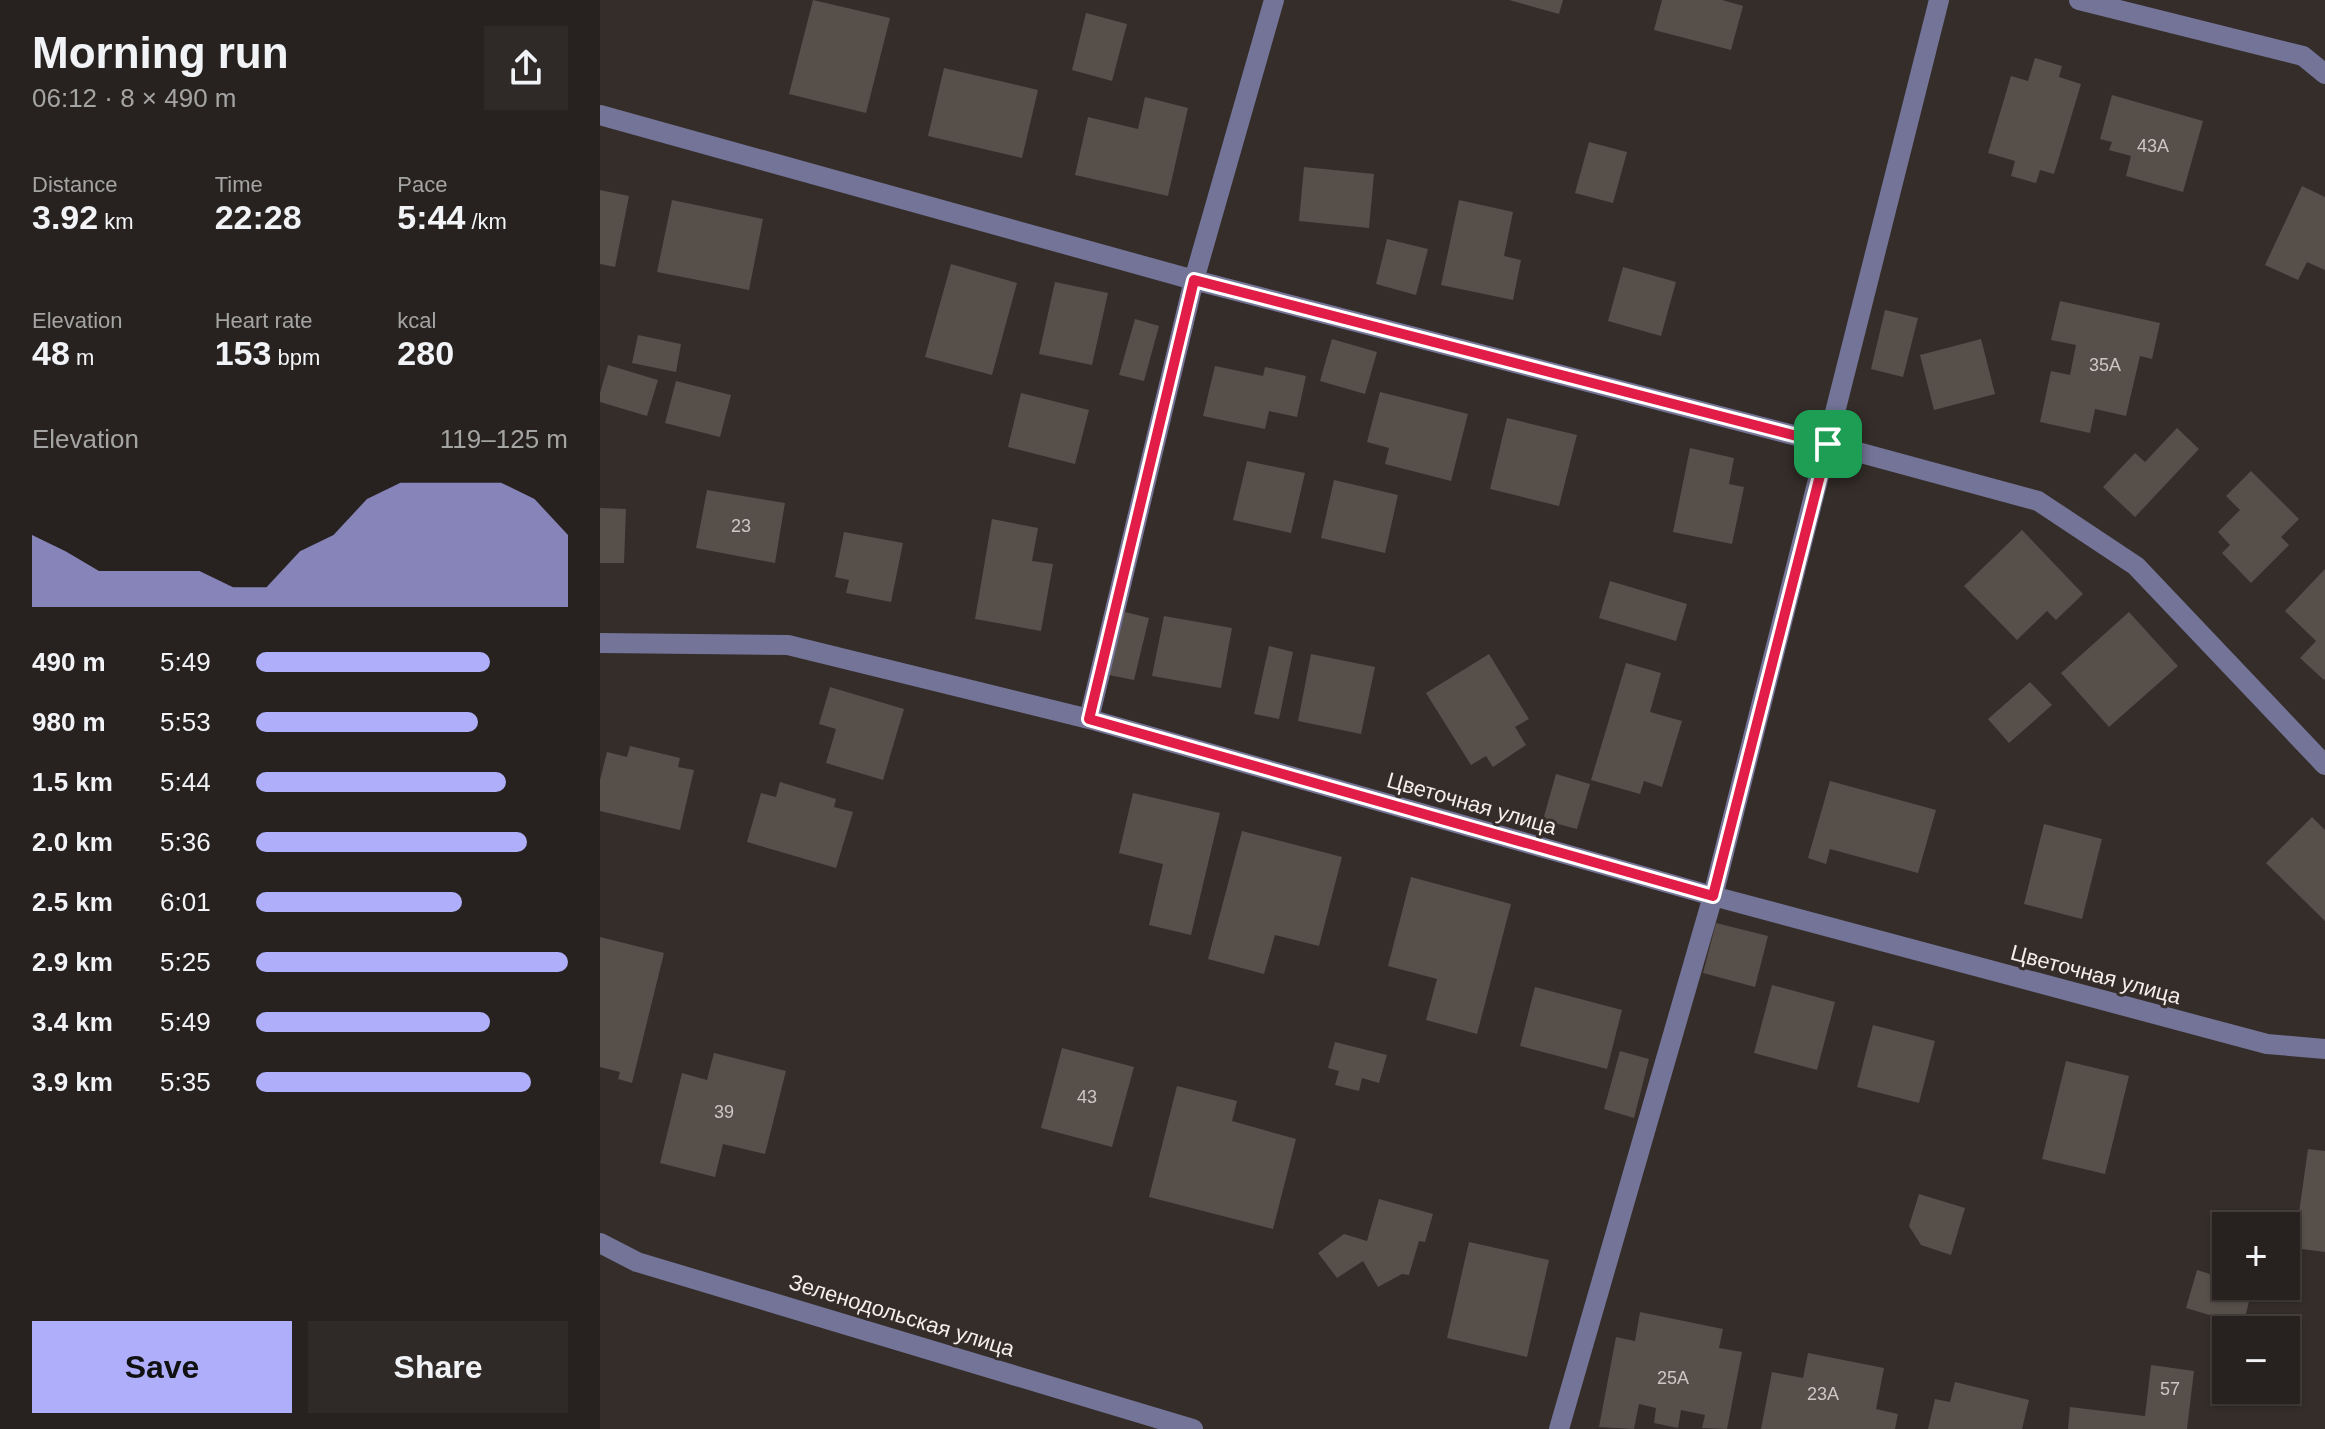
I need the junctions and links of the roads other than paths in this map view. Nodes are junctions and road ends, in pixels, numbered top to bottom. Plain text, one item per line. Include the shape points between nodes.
1 (1274, 0) edge
2 (1939, 0) edge
3 (2079, 0) edge
4 (2325, 74) edge
5 (600, 115) edge
6 (1194, 280) junction
7 (1828, 444) junction
8 (600, 643) edge
9 (1089, 719) junction
10 (2325, 765) edge
11 (1713, 896) junction
12 (2325, 1049) edge
13 (600, 1243) edge
14 (1193, 1429) edge
15 (1559, 1429) edge

1 - 6 lane
2 - 7 lane
3 - 4 lane via 2303,56
5 - 6 lane
6 - 7 lane
6 - 9 lane
7 - 10 lane via 2038,501 2136,566
7 - 11 lane
8 - 9 lane, Цветочная улица via 788,645
9 - 11 lane, Цветочная улица
11 - 12 lane, Цветочная улица via 2267,1044
11 - 15 lane
13 - 14 lane, Зеленодольская улица via 637,1262

